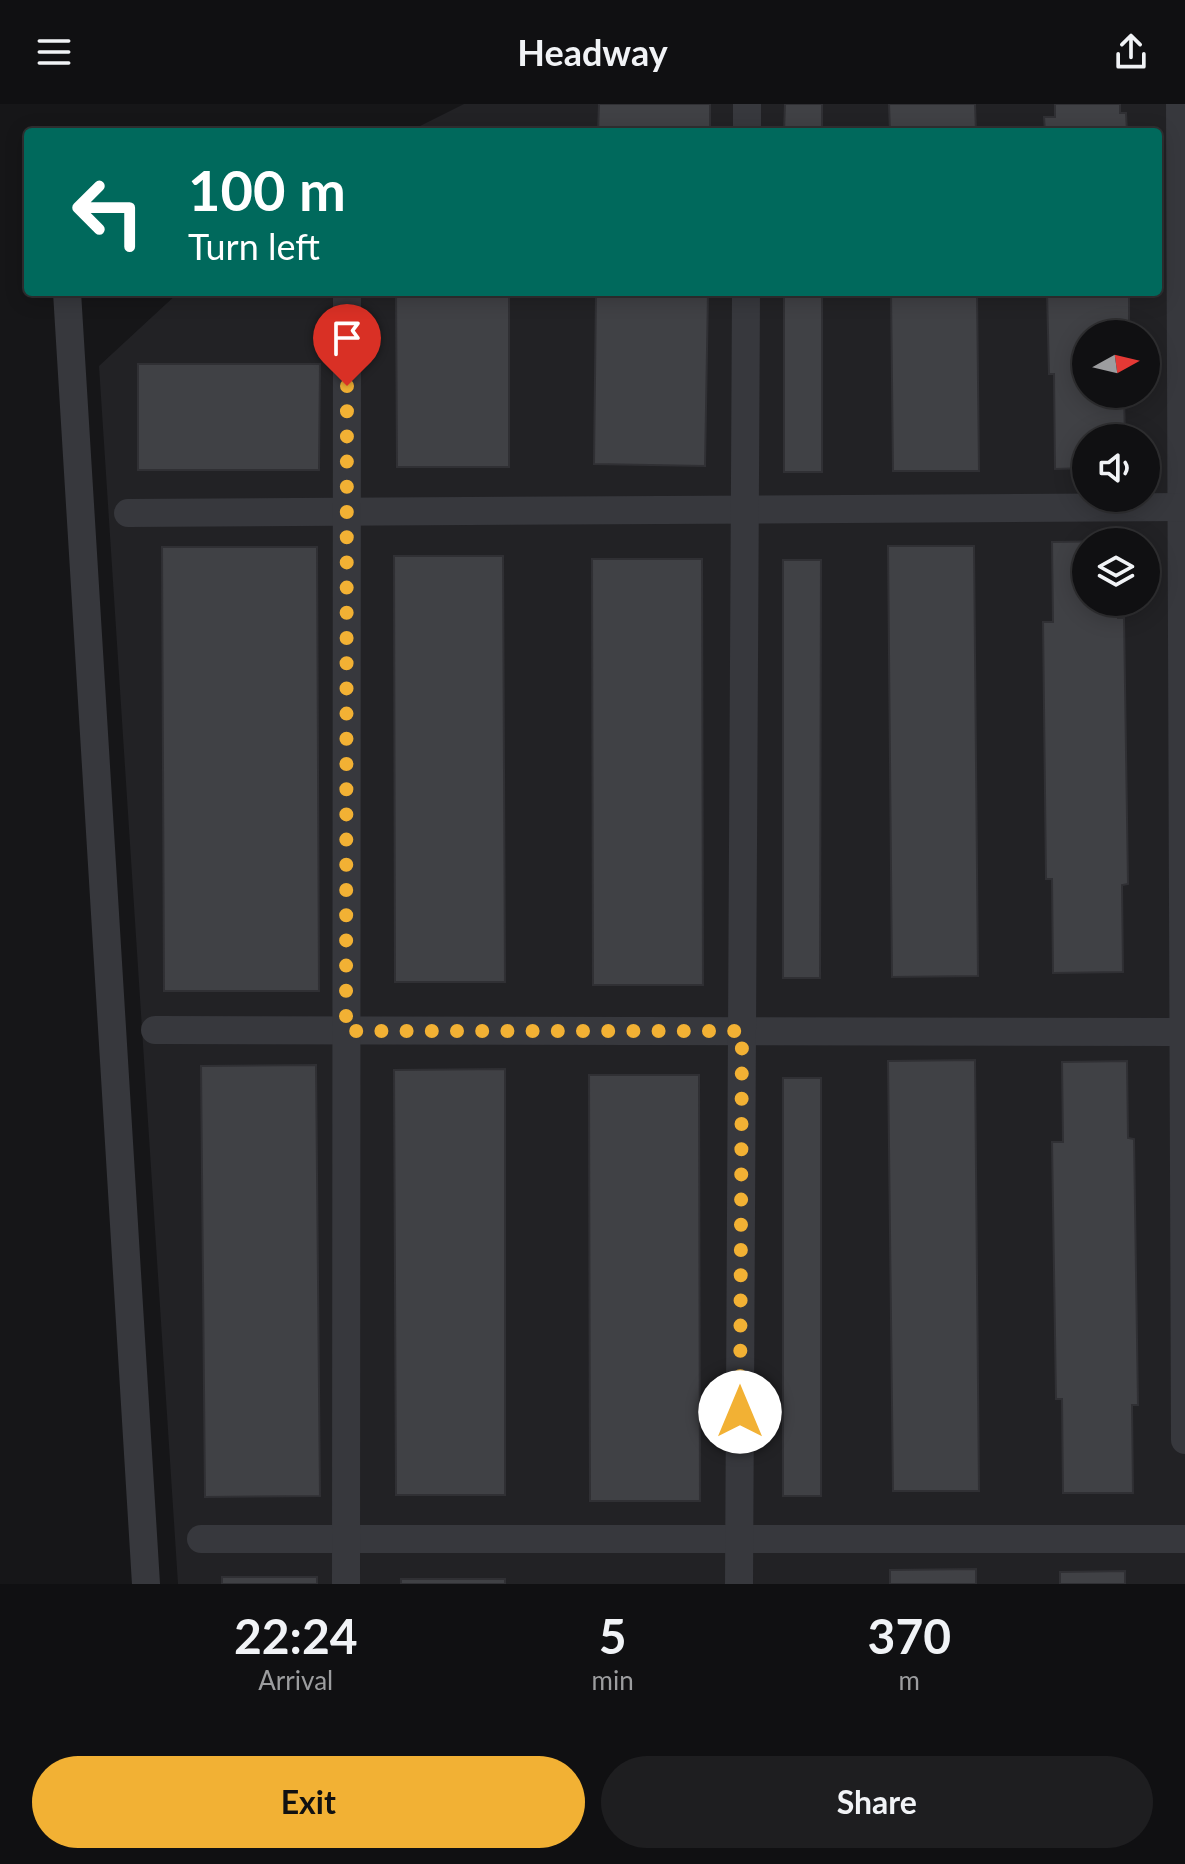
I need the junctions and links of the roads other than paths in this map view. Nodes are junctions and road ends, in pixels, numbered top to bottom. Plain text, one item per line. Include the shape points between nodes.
1 (747, 104) edge
2 (1180, 104) edge
3 (747, 128) edge
4 (67, 296) edge
5 (347, 296) edge
6 (746, 296) edge
7 (1183, 507) edge
8 (745, 510) junction
9 (347, 512) junction
10 (128, 513) dead end
11 (155, 1030) dead end
12 (346, 1031) junction
13 (742, 1031) junction
14 (1184, 1032) edge
15 (1185, 1440) edge
16 (201, 1539) dead end
17 (346, 1539) junction
18 (739, 1539) junction
19 (1185, 1539) edge
20 (146, 1584) edge
21 (346, 1584) edge
22 (739, 1584) edge

1 - 3 lane
2 - 7 lane
4 - 20 lane
5 - 9 lane
6 - 8 lane
7 - 8 lane
7 - 14 lane
8 - 9 lane
8 - 13 lane
9 - 10 lane
9 - 12 lane
11 - 12 lane
12 - 13 lane
12 - 17 lane
13 - 14 lane
13 - 18 lane
14 - 15 lane
16 - 17 lane
17 - 18 lane
17 - 21 lane
18 - 19 lane
18 - 22 lane

